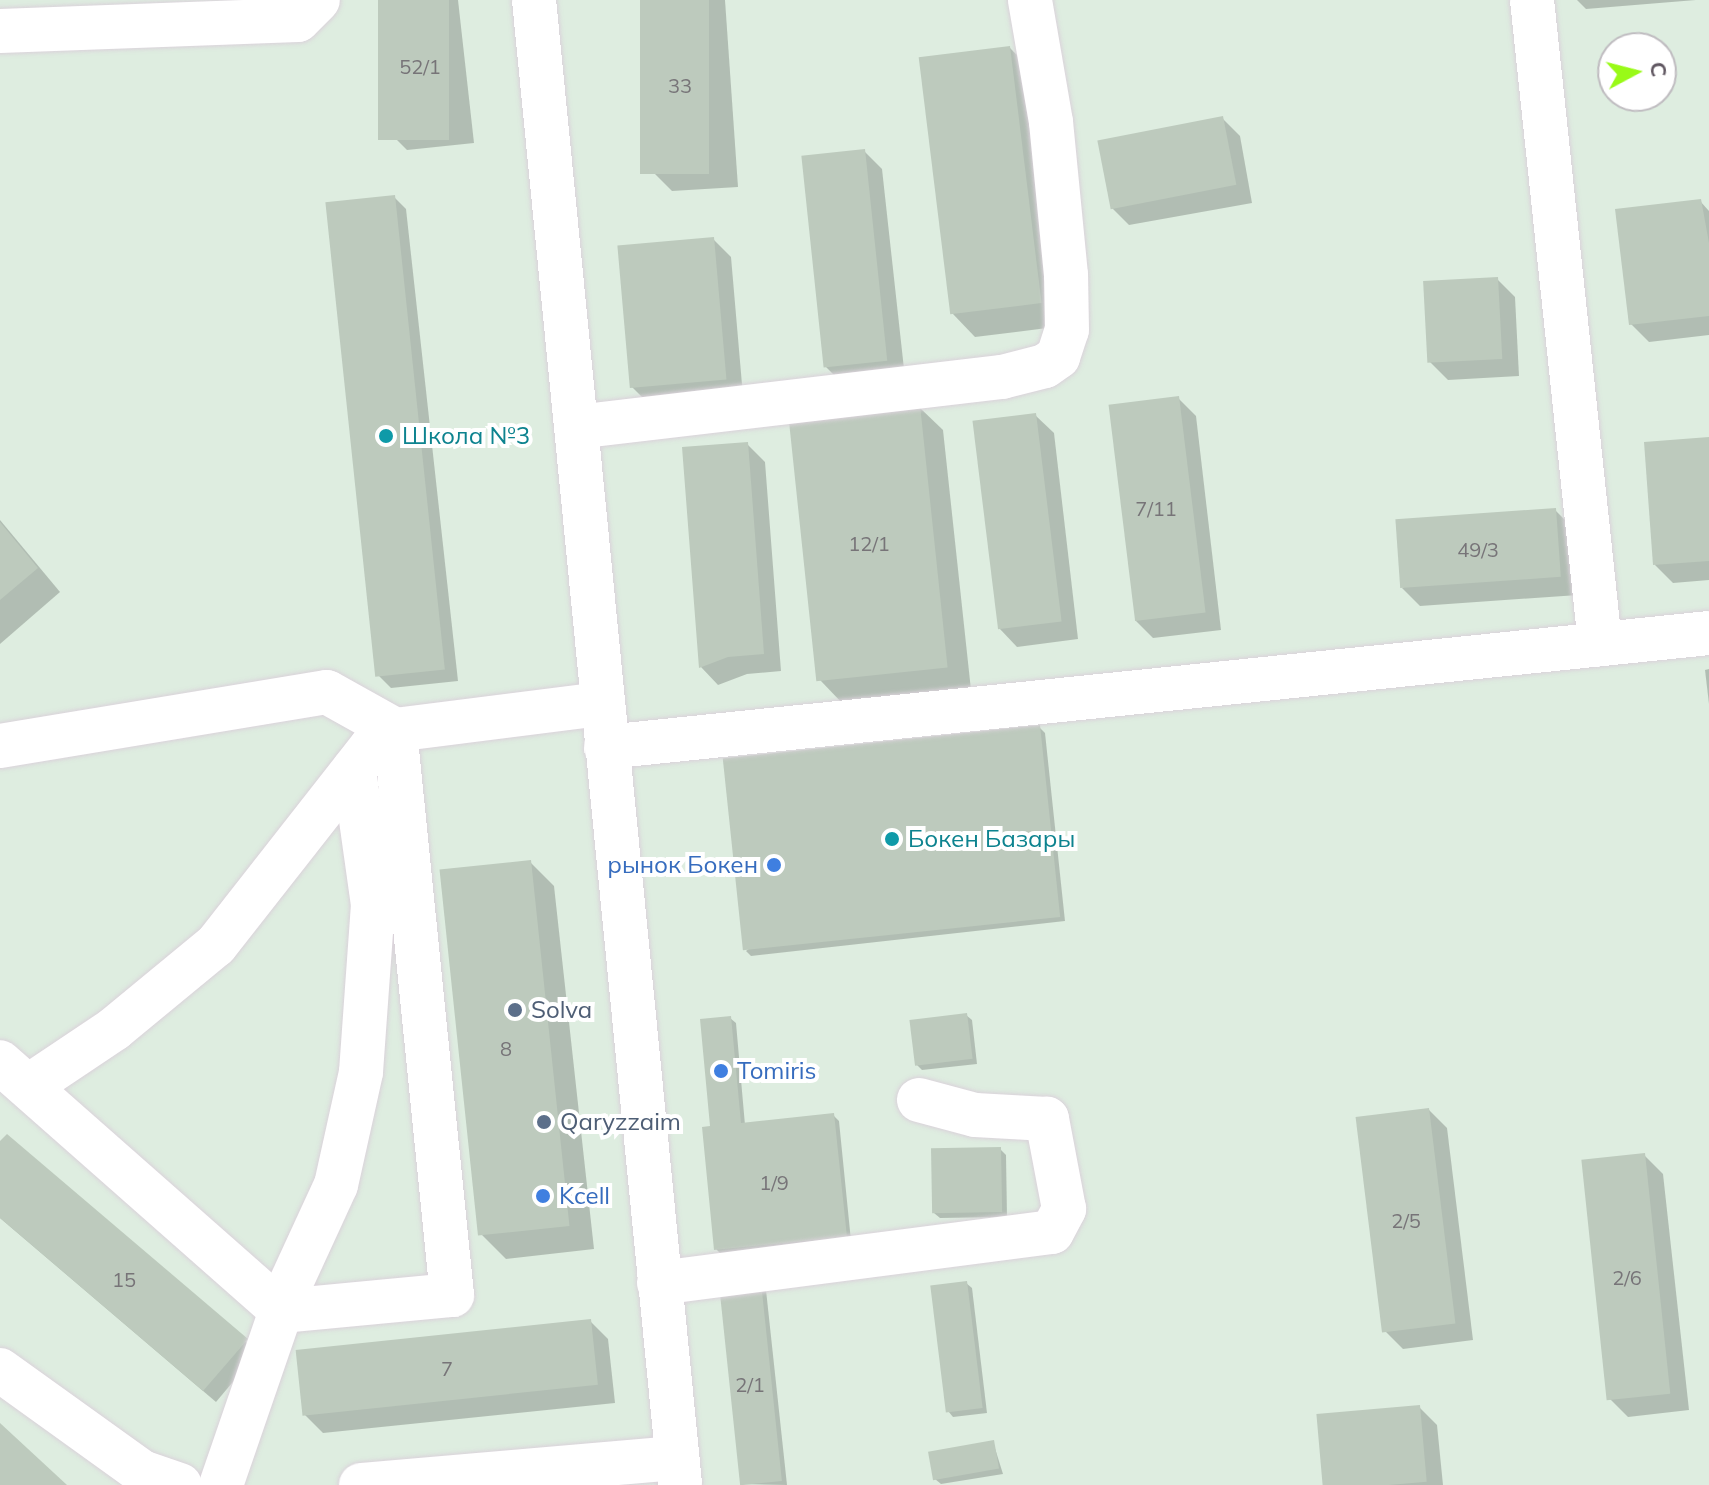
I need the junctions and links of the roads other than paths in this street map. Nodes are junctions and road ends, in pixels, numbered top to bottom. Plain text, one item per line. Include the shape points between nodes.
1 (318, 0) edge
2 (534, 0) edge
3 (1030, 0) edge
4 (1532, 0) edge
5 (0, 31) edge
6 (576, 427) junction
7 (1709, 633) edge
8 (1600, 644) junction
9 (602, 704) junction
10 (395, 730) junction
11 (0, 746) edge
12 (606, 747) junction
13 (354, 769) junction
14 (15, 1074) edge
15 (919, 1100) dead end
16 (659, 1283) junction
17 (282, 1311) junction
18 (0, 1370) edge
19 (678, 1471) edge
20 (180, 1485) edge
21 (221, 1485) edge
22 (361, 1485) edge

1 - 5 street via 298,20
2 - 6 street
3 - 6 street via 1051,122 1066,275 1067,330 1058,357 1045,366 1002,377
4 - 8 street
6 - 9 street
7 - 8 street
8 - 12 street
9 - 10 street
9 - 12 street
10 - 11 street via 327,692
10 - 13 street via 372,746
10 - 17 street via 452,1295
12 - 16 street
13 - 14 street via 216,945 114,1029
13 - 17 street via 373,905 361,1072 336,1185
14 - 17 street
15 - 16 street via 975,1115 1047,1119 1064,1209 1052,1232
16 - 19 street
17 - 21 street
18 - 20 street via 142,1472
19 - 22 street

